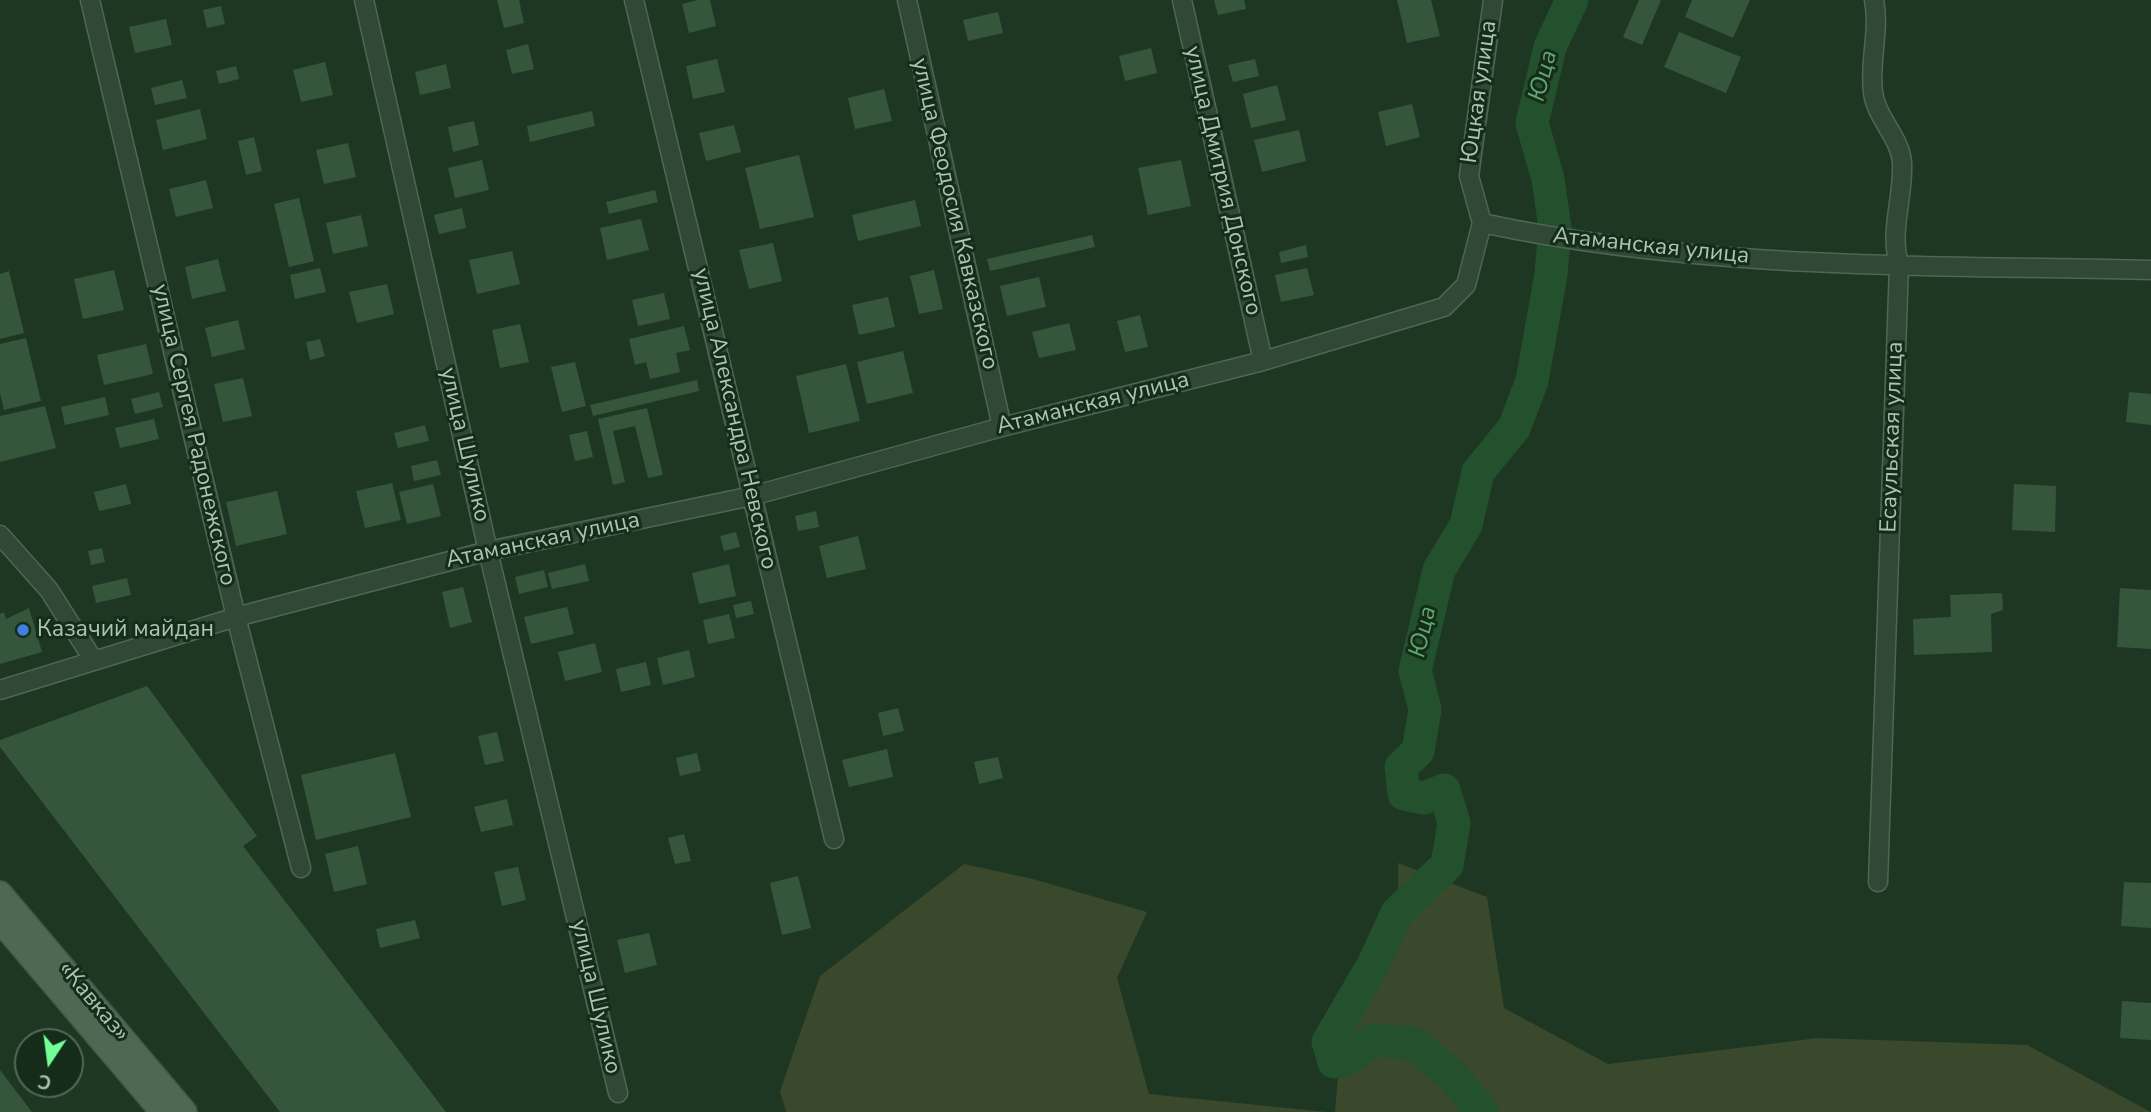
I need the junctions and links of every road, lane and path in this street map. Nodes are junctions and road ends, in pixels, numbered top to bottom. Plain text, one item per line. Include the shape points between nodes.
1 (90, 0) edge
2 (364, 0) edge
3 (634, 0) edge
4 (907, 0) edge
5 (1182, 0) edge
6 (1493, 0) edge
7 (1874, 0) edge
8 (1482, 223) junction
9 (1899, 264) junction
10 (2151, 270) edge
11 (1263, 361) junction
12 (1002, 427) junction
13 (752, 496) junction
14 (0, 535) edge
15 (488, 551) junction
16 (236, 617) junction
17 (94, 662) junction
18 (0, 690) edge
19 (834, 839) dead end
20 (301, 868) dead end
21 (1878, 882) dead end
22 (0, 893) edge
23 (0, 921) edge
24 (618, 1094) dead end
25 (162, 1112) edge
26 (185, 1112) edge

1 - 16 street, улица Сергея Радонежского
2 - 15 street, улица Шулико
3 - 13 street, улица Александра Невского
4 - 12 street, улица Феодосия Кавказского
5 - 11 street, улица Дмитрия Донского
6 - 8 street, Юцкая улица via 1469,176
7 - 9 street, Есаульская улица via 1872,90 1902,158 1894,250
8 - 9 street, Атаманская улица via 1555,239 1702,257
8 - 11 street, Атаманская улица via 1466,285 1444,307
9 - 10 street, Атаманская улица
9 - 21 street, Есаульская улица
11 - 12 street, Атаманская улица
12 - 13 street, Атаманская улица
13 - 15 street, Атаманская улица
13 - 19 street, улица Александра Невского
14 - 17 street via 49,590
15 - 16 street, Атаманская улица
15 - 24 street, улица Шулико
16 - 17 street, Атаманская улица
16 - 20 street, улица Сергея Радонежского
17 - 18 street, Атаманская улица
22 - 26 main road, «Кавказ»
23 - 25 main road, «Кавказ»

